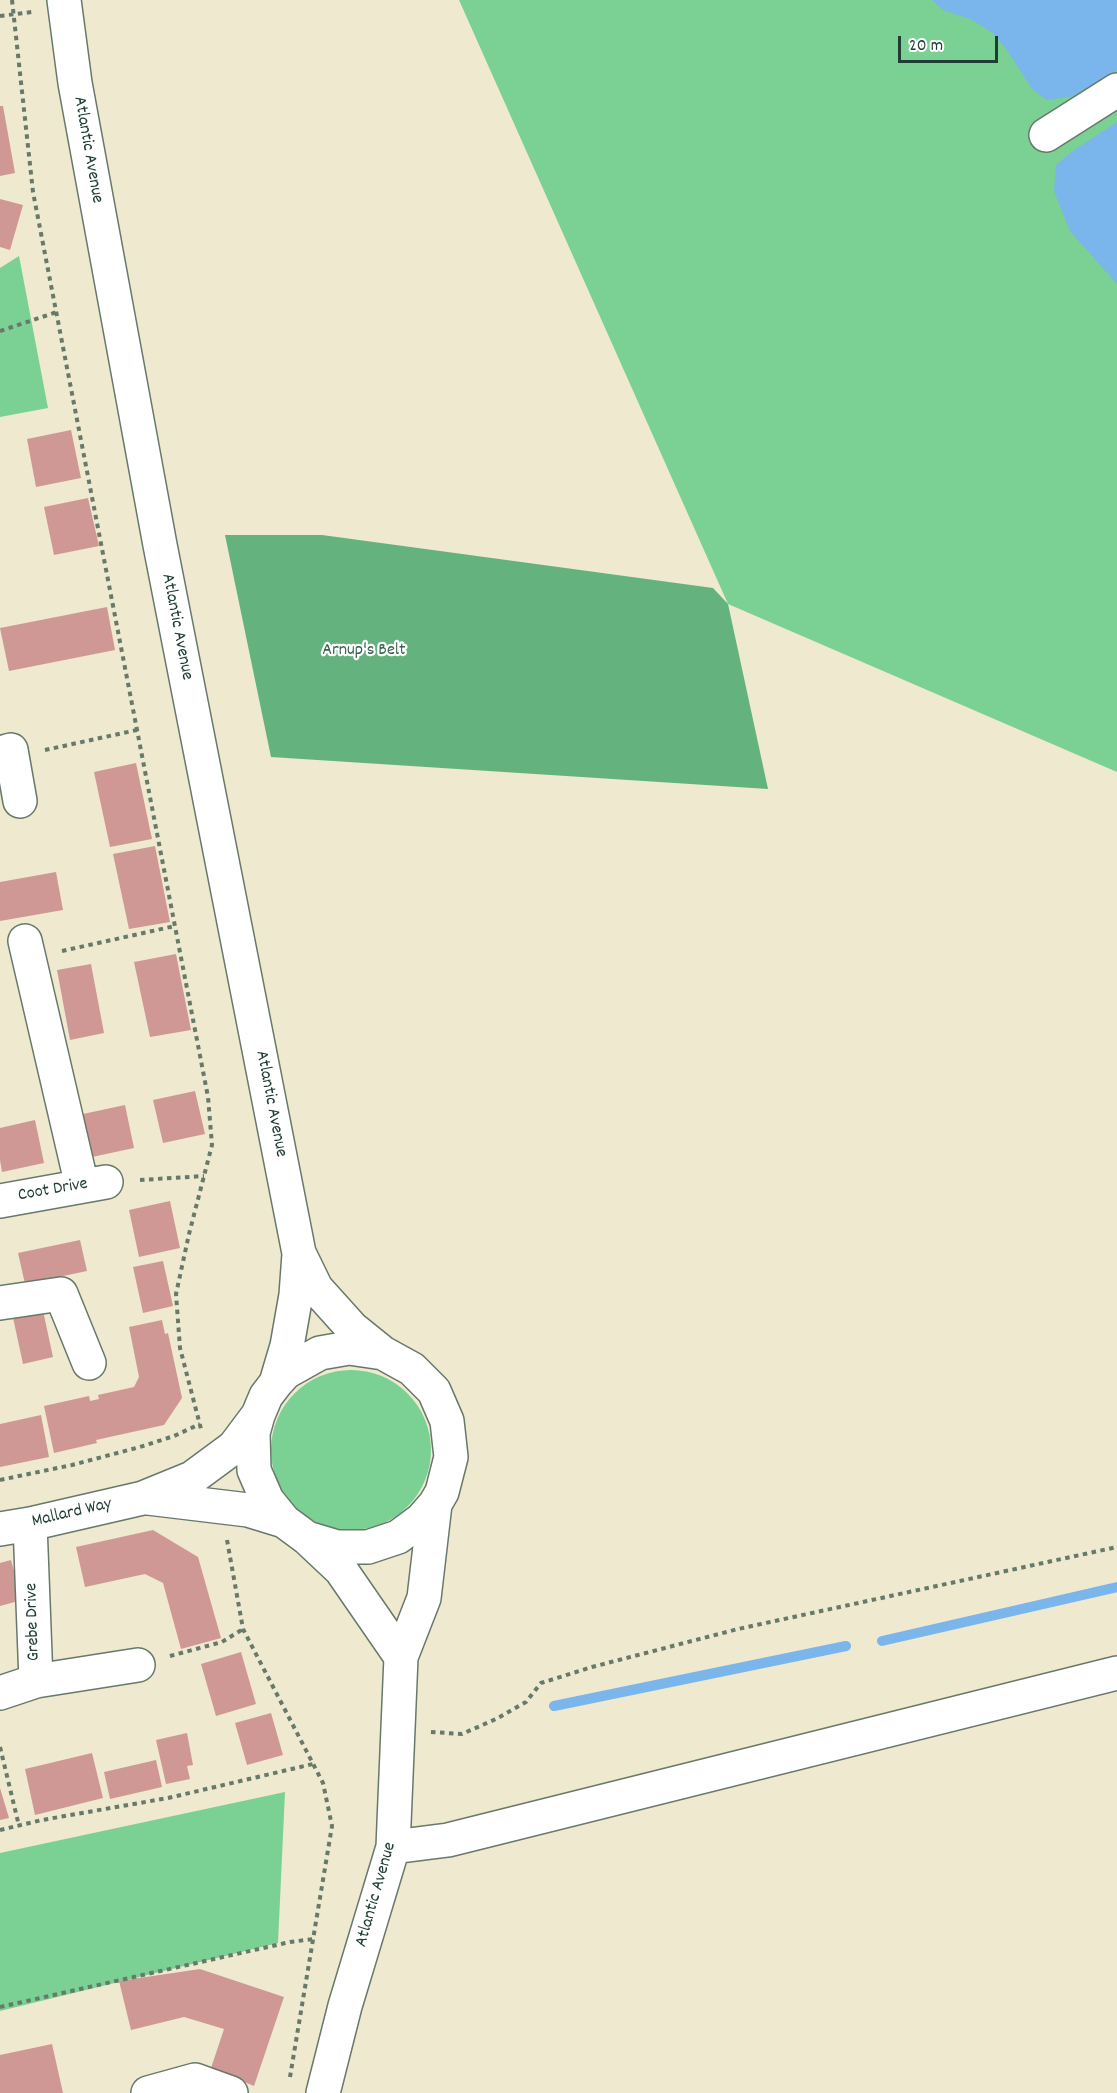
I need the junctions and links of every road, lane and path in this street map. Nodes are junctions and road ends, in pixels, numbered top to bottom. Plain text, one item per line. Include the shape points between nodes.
1 (12, 0) edge
2 (64, 0) edge
3 (13, 14) junction
4 (0, 16) edge
5 (1117, 90) edge
6 (1046, 135) dead end
7 (57, 312) junction
8 (0, 331) edge
9 (138, 730) junction
10 (6, 755) edge
11 (20, 801) dead end
12 (175, 926) junction
13 (27, 950) joint
14 (204, 1176) junction
15 (94, 1184) junction
16 (0, 1201) edge
17 (299, 1253) junction
18 (0, 1303) edge
19 (383, 1353) junction
20 (89, 1363) dead end
21 (276, 1383) junction
22 (258, 1415) junction
23 (200, 1424) junction
24 (204, 1436) dead end
25 (0, 1480) edge
26 (143, 1498) junction
27 (435, 1504) junction
28 (15, 1527) edge
29 (295, 1529) junction
30 (227, 1536) dead end
31 (1117, 1547) edge
32 (243, 1629) junction
33 (401, 1657) junction
34 (138, 1665) joint
35 (1117, 1673) edge
36 (36, 1681) junction
37 (0, 1694) edge
38 (398, 1729) junction
39 (0, 1747) edge
40 (314, 1764) junction
41 (19, 1826) junction
42 (0, 1830) edge
43 (393, 1847) junction
44 (313, 1939) junction
45 (0, 2007) edge
46 (289, 2082) dead end
47 (148, 2093) edge
48 (231, 2093) edge
49 (323, 2093) edge

1 - 3 path
2 - 17 street, Atlantic Avenue via 75,84 156,522
3 - 4 path
3 - 7 path via 33,192
5 - 6 street
7 - 8 path
7 - 9 path
9 - 10 path
9 - 12 path
10 - 11 street
12 - 13 path
12 - 14 path via 208,1097 212,1145
13 - 15 street
14 - 15 path
14 - 23 path via 176,1294 180,1348
15 - 16 street, Coot Drive
17 - 19 street, Atlantic Avenue via 316,1288 352,1328
17 - 21 street, Atlantic Avenue via 287,1346
18 - 20 street via 61,1294
19 - 21 street, Atlantic Avenue via 349,1348 320,1353 286,1372
19 - 27 street, Atlantic Avenue via 412,1369 434,1391 447,1421 451,1456
21 - 22 street, Atlantic Avenue
22 - 26 street via 234,1446 192,1478
22 - 29 street, Atlantic Avenue via 253,1433 254,1470 267,1500
23 - 24 path
23 - 25 path via 140,1447
26 - 28 street, Mallard Way
26 - 29 street via 248,1510
27 - 29 street, Atlantic Avenue via 398,1536 368,1546 337,1547
27 - 33 street, Atlantic Avenue via 424,1598
28 - 36 street, Grebe Drive
29 - 33 street, Atlantic Avenue via 341,1570
30 - 32 path
31 - 38 path via 738,1629 566,1674 541,1683 526,1702 462,1734
32 - 34 path via 222,1642
32 - 40 path
33 - 38 street, Atlantic Avenue
34 - 36 street
35 - 43 street via 448,1840
36 - 37 street, Grebe Drive
38 - 43 street, Atlantic Avenue
39 - 41 path
40 - 41 path via 168,1798
40 - 44 path via 323,1783 332,1826
41 - 42 path
43 - 49 street, Atlantic Avenue
44 - 45 path
44 - 46 path
47 - 48 street via 195,2080

